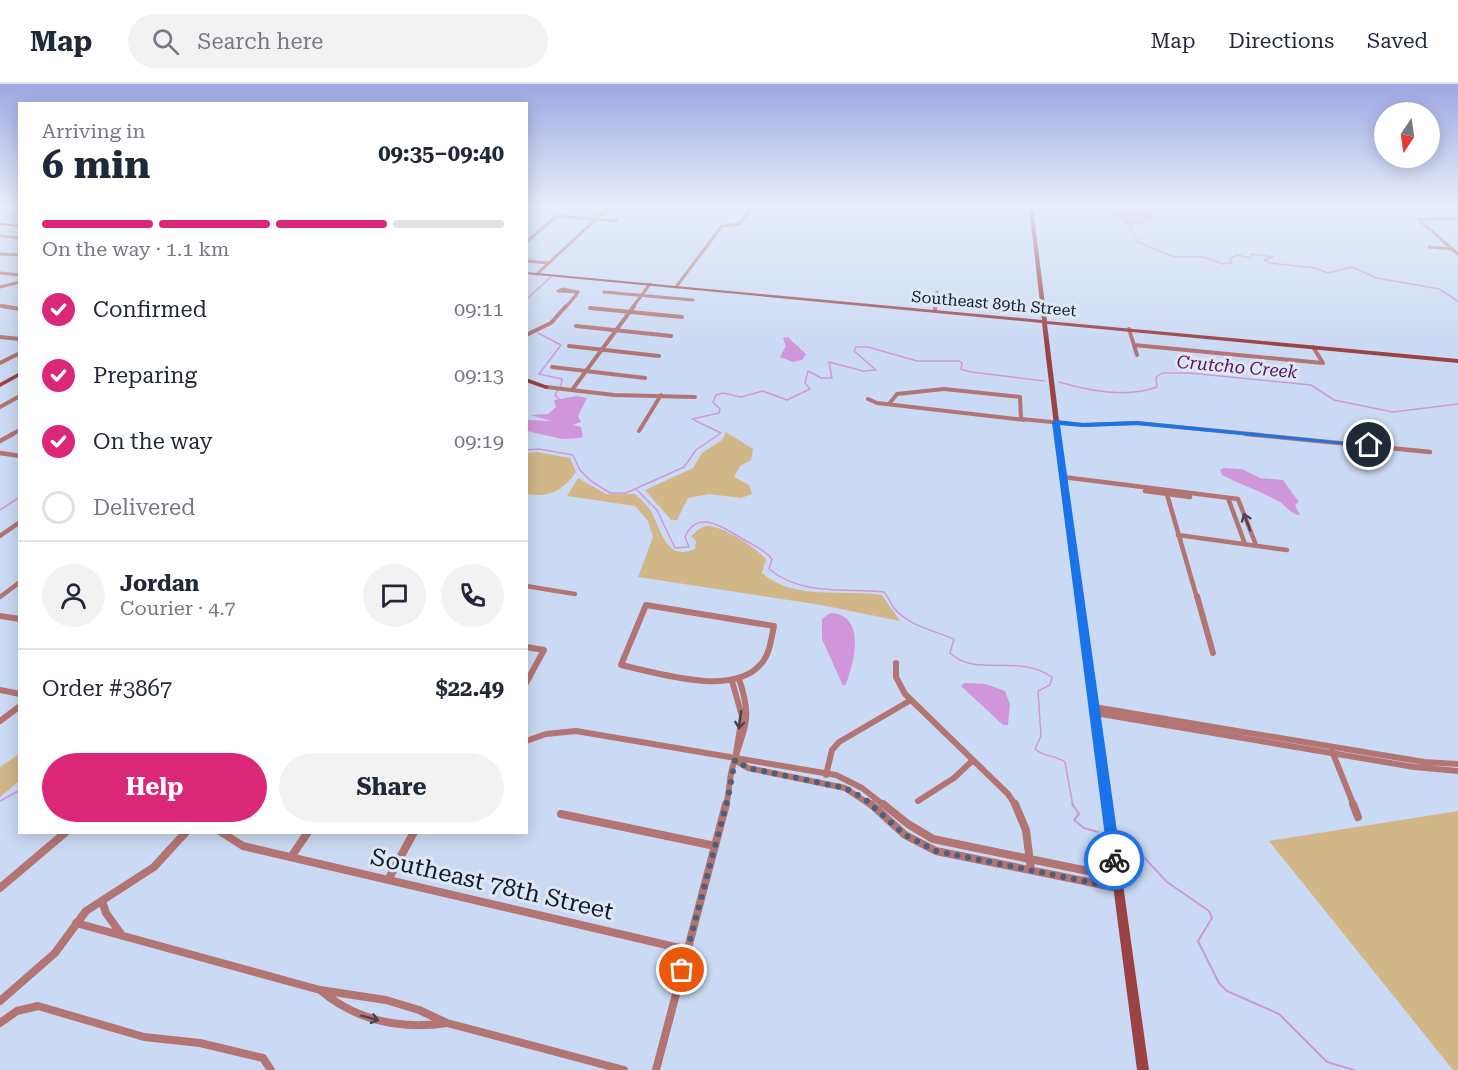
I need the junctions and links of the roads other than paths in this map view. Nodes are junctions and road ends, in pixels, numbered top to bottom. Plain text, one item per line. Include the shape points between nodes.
1 (561, 253) edge
2 (702, 253) edge
3 (1036, 253) edge
4 (0, 254) edge
5 (18, 255) edge
6 (528, 261) edge
7 (550, 263) junction
8 (0, 273) edge
9 (528, 273) edge
10 (539, 274) junction
11 (18, 275) edge
12 (18, 282) edge
13 (650, 284) junction
14 (0, 287) edge
15 (676, 287) junction
16 (604, 292) dead end
17 (937, 292) dead end
18 (577, 294) junction
19 (642, 296) junction
20 (693, 300) dead end
21 (0, 306) edge
22 (590, 308) dead end
23 (18, 309) edge
24 (935, 311) junction
25 (629, 312) junction
26 (682, 317) dead end
27 (1043, 322) junction
28 (576, 326) dead end
29 (1129, 329) junction
30 (616, 331) junction
31 (528, 334) edge
32 (671, 336) dead end
33 (0, 337) edge
34 (18, 339) edge
35 (1134, 345) junction
36 (569, 346) dead end
37 (1313, 347) junction
38 (601, 350) junction
39 (18, 354) edge
40 (658, 356) dead end
41 (1137, 356) dead end
42 (1458, 361) edge
43 (0, 363) edge
44 (552, 367) dead end
45 (585, 371) junction
46 (18, 375) edge
47 (645, 378) dead end
48 (528, 381) edge
49 (0, 385) edge
50 (528, 385) edge
51 (546, 387) junction
52 (572, 390) junction
53 (661, 395) junction
54 (18, 397) edge
55 (695, 397) dead end
56 (868, 399) dead end
57 (889, 404) junction
58 (0, 407) edge
59 (1021, 419) junction
60 (1056, 422) junction
61 (18, 431) edge
62 (639, 431) dead end
63 (0, 441) edge
64 (1430, 452) dead end
65 (0, 453) edge
66 (18, 456) edge
67 (1063, 479) junction
68 (1167, 492) junction
69 (1228, 500) junction
70 (18, 523) edge
71 (1178, 535) junction
72 (0, 536) edge
73 (1245, 544) junction
74 (1256, 545) junction
75 (1287, 550) dead end
76 (18, 584) edge
77 (528, 586) edge
78 (575, 594) dead end
79 (0, 597) edge
80 (0, 616) edge
81 (18, 619) edge
82 (528, 647) edge
83 (1213, 653) dead end
84 (896, 663) dead end
85 (528, 679) edge
86 (736, 680) junction
87 (0, 690) edge
88 (18, 694) edge
89 (911, 700) junction
90 (18, 708) edge
91 (1095, 710) junction
92 (0, 721) edge
93 (528, 740) edge
94 (1332, 750) junction
95 (735, 760) junction
96 (973, 760) junction
97 (1405, 762) junction
98 (1458, 764) edge
99 (1458, 771) edge
100 (826, 774) junction
101 (825, 783) junction
102 (918, 801) dead end
103 (561, 814) dead end
104 (1358, 817) dead end
105 (64, 834) edge
106 (184, 834) edge
107 (223, 834) edge
108 (307, 834) edge
109 (413, 834) edge
110 (715, 846) junction
111 (291, 857) junction
112 (1030, 860) junction
113 (1031, 870) junction
114 (1117, 877) junction
115 (387, 880) junction
116 (0, 888) edge
117 (1118, 888) junction
118 (102, 901) junction
119 (108, 916) junction
120 (76, 923) junction
121 (96, 926) junction
122 (121, 934) junction
123 (688, 950) junction
124 (320, 990) junction
125 (0, 1001) edge
126 (0, 1023) edge
127 (447, 1023) junction
128 (271, 1070) edge
129 (624, 1070) edge
130 (656, 1070) edge
131 (1143, 1070) edge

1 - 7 street
2 - 15 street
3 - 27 street
4 - 5 street
6 - 7 street
7 - 10 street
8 - 11 street
9 - 10 street, Southeast 89th Street
10 - 13 street, Southeast 89th Street
12 - 14 street
13 - 15 street, Southeast 89th Street
13 - 19 street
15 - 24 street, Southeast 89th Street
16 - 19 street
17 - 24 street
18 - 18 street via 575,290 558,291
18 - 31 street via 551,323
19 - 20 street
19 - 25 street
21 - 23 street
22 - 25 street
24 - 27 street, Southeast 89th Street
25 - 26 street
25 - 30 street
27 - 29 street, Southeast 89th Street
27 - 60 street
28 - 30 street
29 - 35 street
29 - 37 street, Southeast 89th Street
30 - 32 street
30 - 38 street
33 - 34 street
35 - 37 street via 1323,363
35 - 41 street
36 - 38 street
37 - 42 street, Southeast 89th Street
38 - 40 street
38 - 45 street
39 - 43 street
44 - 45 street
45 - 47 street
45 - 52 street
46 - 49 street
48 - 51 street
50 - 51 street
51 - 52 street
52 - 53 street
53 - 55 street
53 - 62 street
54 - 58 street
56 - 57 street
57 - 59 street
57 - 59 street via 897,394 938,389 1020,396
59 - 60 street
60 - 64 street via 1137,423
60 - 67 street
61 - 63 street
65 - 66 street
67 - 68 street
67 - 91 street
68 - 69 street
68 - 71 street
69 - 73 street
74 -> 69 street via 1239,501
70 - 72 street
71 - 73 street
71 - 83 street
73 - 74 street
74 - 75 street
76 - 79 street
77 - 78 street
80 - 81 street
82 - 85 street via 544,650
84 - 89 street via 896,677
86 - 86 street via 763,663 774,626 646,605 621,665 710,680
86 - 95 street via 742,716
87 - 88 street
89 - 96 street
89 - 100 street via 839,742 832,750
90 - 92 street
91 - 94 street
91 - 114 street
93 - 95 street via 576,731
94 - 97 street
94 - 104 street
95 - 100 street via 752,759
95 - 101 street via 748,768
95 - 110 street
96 - 102 street via 954,778
96 - 112 street via 1019,808 1028,831
97 - 98 street
97 - 99 street
100 - 101 street
100 - 112 street via 860,784 923,835
101 - 113 street via 855,792 905,835 926,847
103 - 110 street
105 - 116 street
106 - 118 street via 154,867
107 - 111 street, Southeast 78th Street via 235,844
108 - 111 street
109 - 115 street
110 - 123 street
111 - 115 street, Southeast 78th Street
112 - 113 street
112 - 114 street
113 - 117 street
114 - 117 street
115 - 123 street, Southeast 78th Street
117 - 131 street
118 - 119 street
118 - 120 street
119 - 121 street
119 - 122 street
120 - 121 street
120 - 125 street via 55,953
121 - 122 street
122 - 124 street
123 - 130 street
124 - 127 street via 340,991 431,1013
124 -> 127 street via 348,1012 397,1025 428,1027
126 - 128 street via 24,1007 38,1006 144,1037 200,1043 263,1058
127 - 129 street

